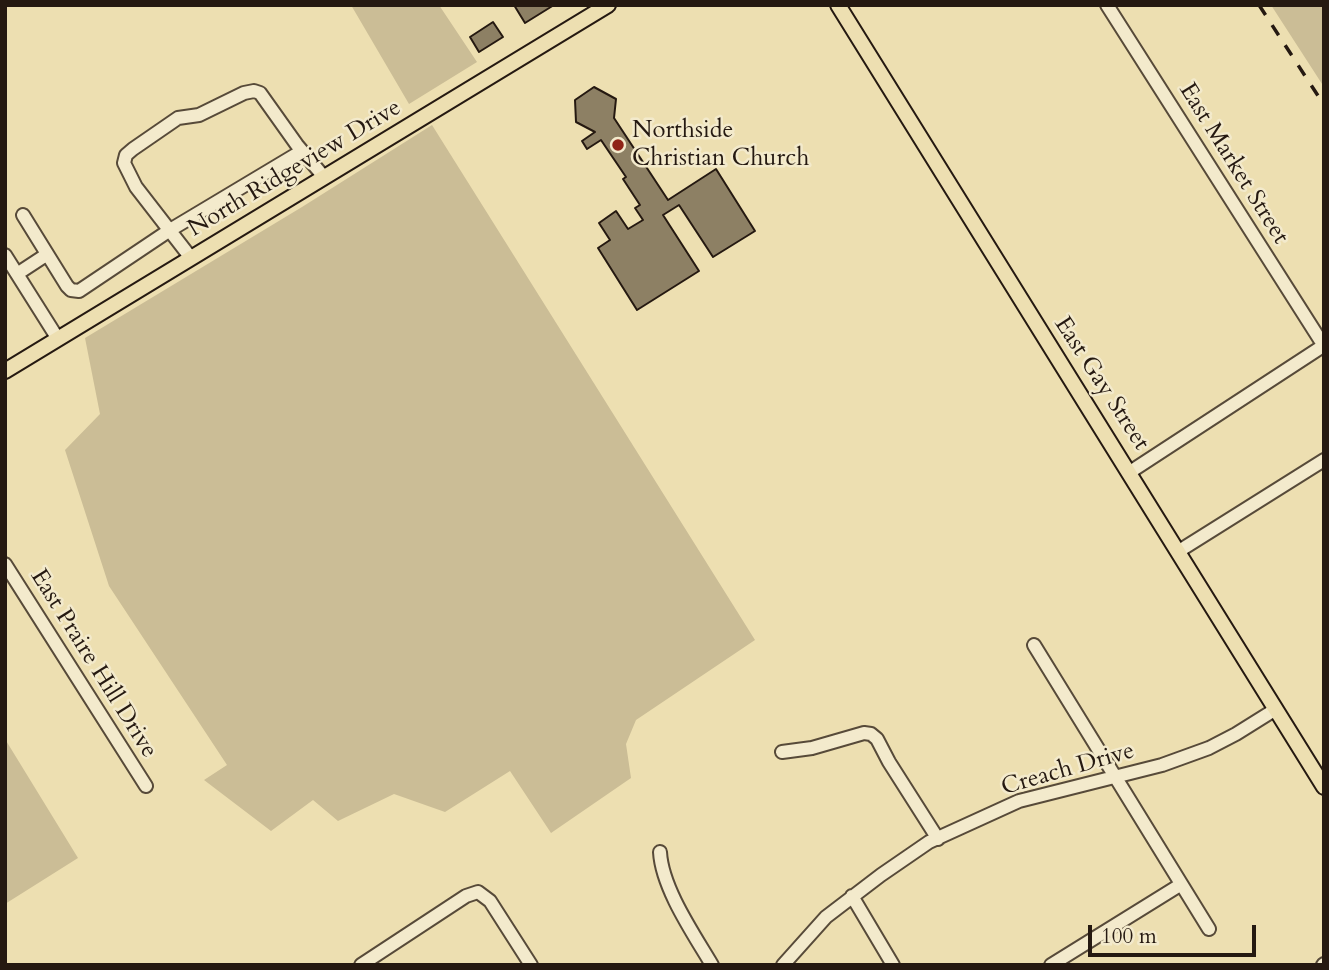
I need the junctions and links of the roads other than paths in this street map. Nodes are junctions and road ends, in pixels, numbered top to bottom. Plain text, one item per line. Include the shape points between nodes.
1 (608, 5) edge
2 (838, 5) edge
3 (1107, 5) edge
4 (302, 151) junction
5 (324, 177) junction
6 (23, 215) dead end
7 (170, 230) junction
8 (5, 255) edge
9 (46, 255) junction
10 (191, 258) junction
11 (17, 274) junction
12 (58, 339) junction
13 (1324, 346) edge
14 (5, 371) edge
15 (1324, 460) edge
16 (1130, 472) junction
17 (1179, 551) junction
18 (5, 564) edge
19 (1034, 645) dead end
20 (1276, 709) junction
21 (782, 752) dead end
22 (1116, 777) junction
23 (146, 786) dead end
24 (1324, 787) edge
25 (938, 839) junction
26 (660, 852) dead end
27 (1180, 885) junction
28 (852, 896) junction
29 (1209, 929) dead end
30 (361, 965) edge
31 (531, 965) edge
32 (712, 965) edge
33 (783, 965) edge
34 (892, 965) edge
35 (1051, 965) edge

1 - 5 main road, North Ridgeview Drive
2 - 16 main road, East Gay Street
3 - 13 street, East Market Street
4 - 5 street
4 - 7 street
4 - 7 street via 263,95 254,91 199,115 178,118 133,149 124,163 136,187
5 - 10 main road, North Ridgeview Drive
6 - 9 street
7 - 9 street via 79,291 67,286
7 - 10 street
8 - 11 street
9 - 11 street
10 - 12 main road, North Ridgeview Drive
11 - 12 street
12 - 14 main road, North Ridgeview Drive
13 - 16 street
15 - 17 street
16 - 17 main road, East Gay Street
17 - 20 main road, East Gay Street
18 - 23 street, East Praire Hill Drive
19 - 22 street
20 - 22 street, Creach Drive via 1209,748
20 - 24 main road, East Gay Street
21 - 25 street via 871,734
22 - 25 street, Creach Drive via 1019,801
22 - 27 street
25 - 28 street, Creach Drive
26 - 32 street via 670,892
27 - 29 street
27 - 35 street
28 - 33 street, Creach Drive via 826,917
28 - 34 street
30 - 31 street via 478,892 490,901

